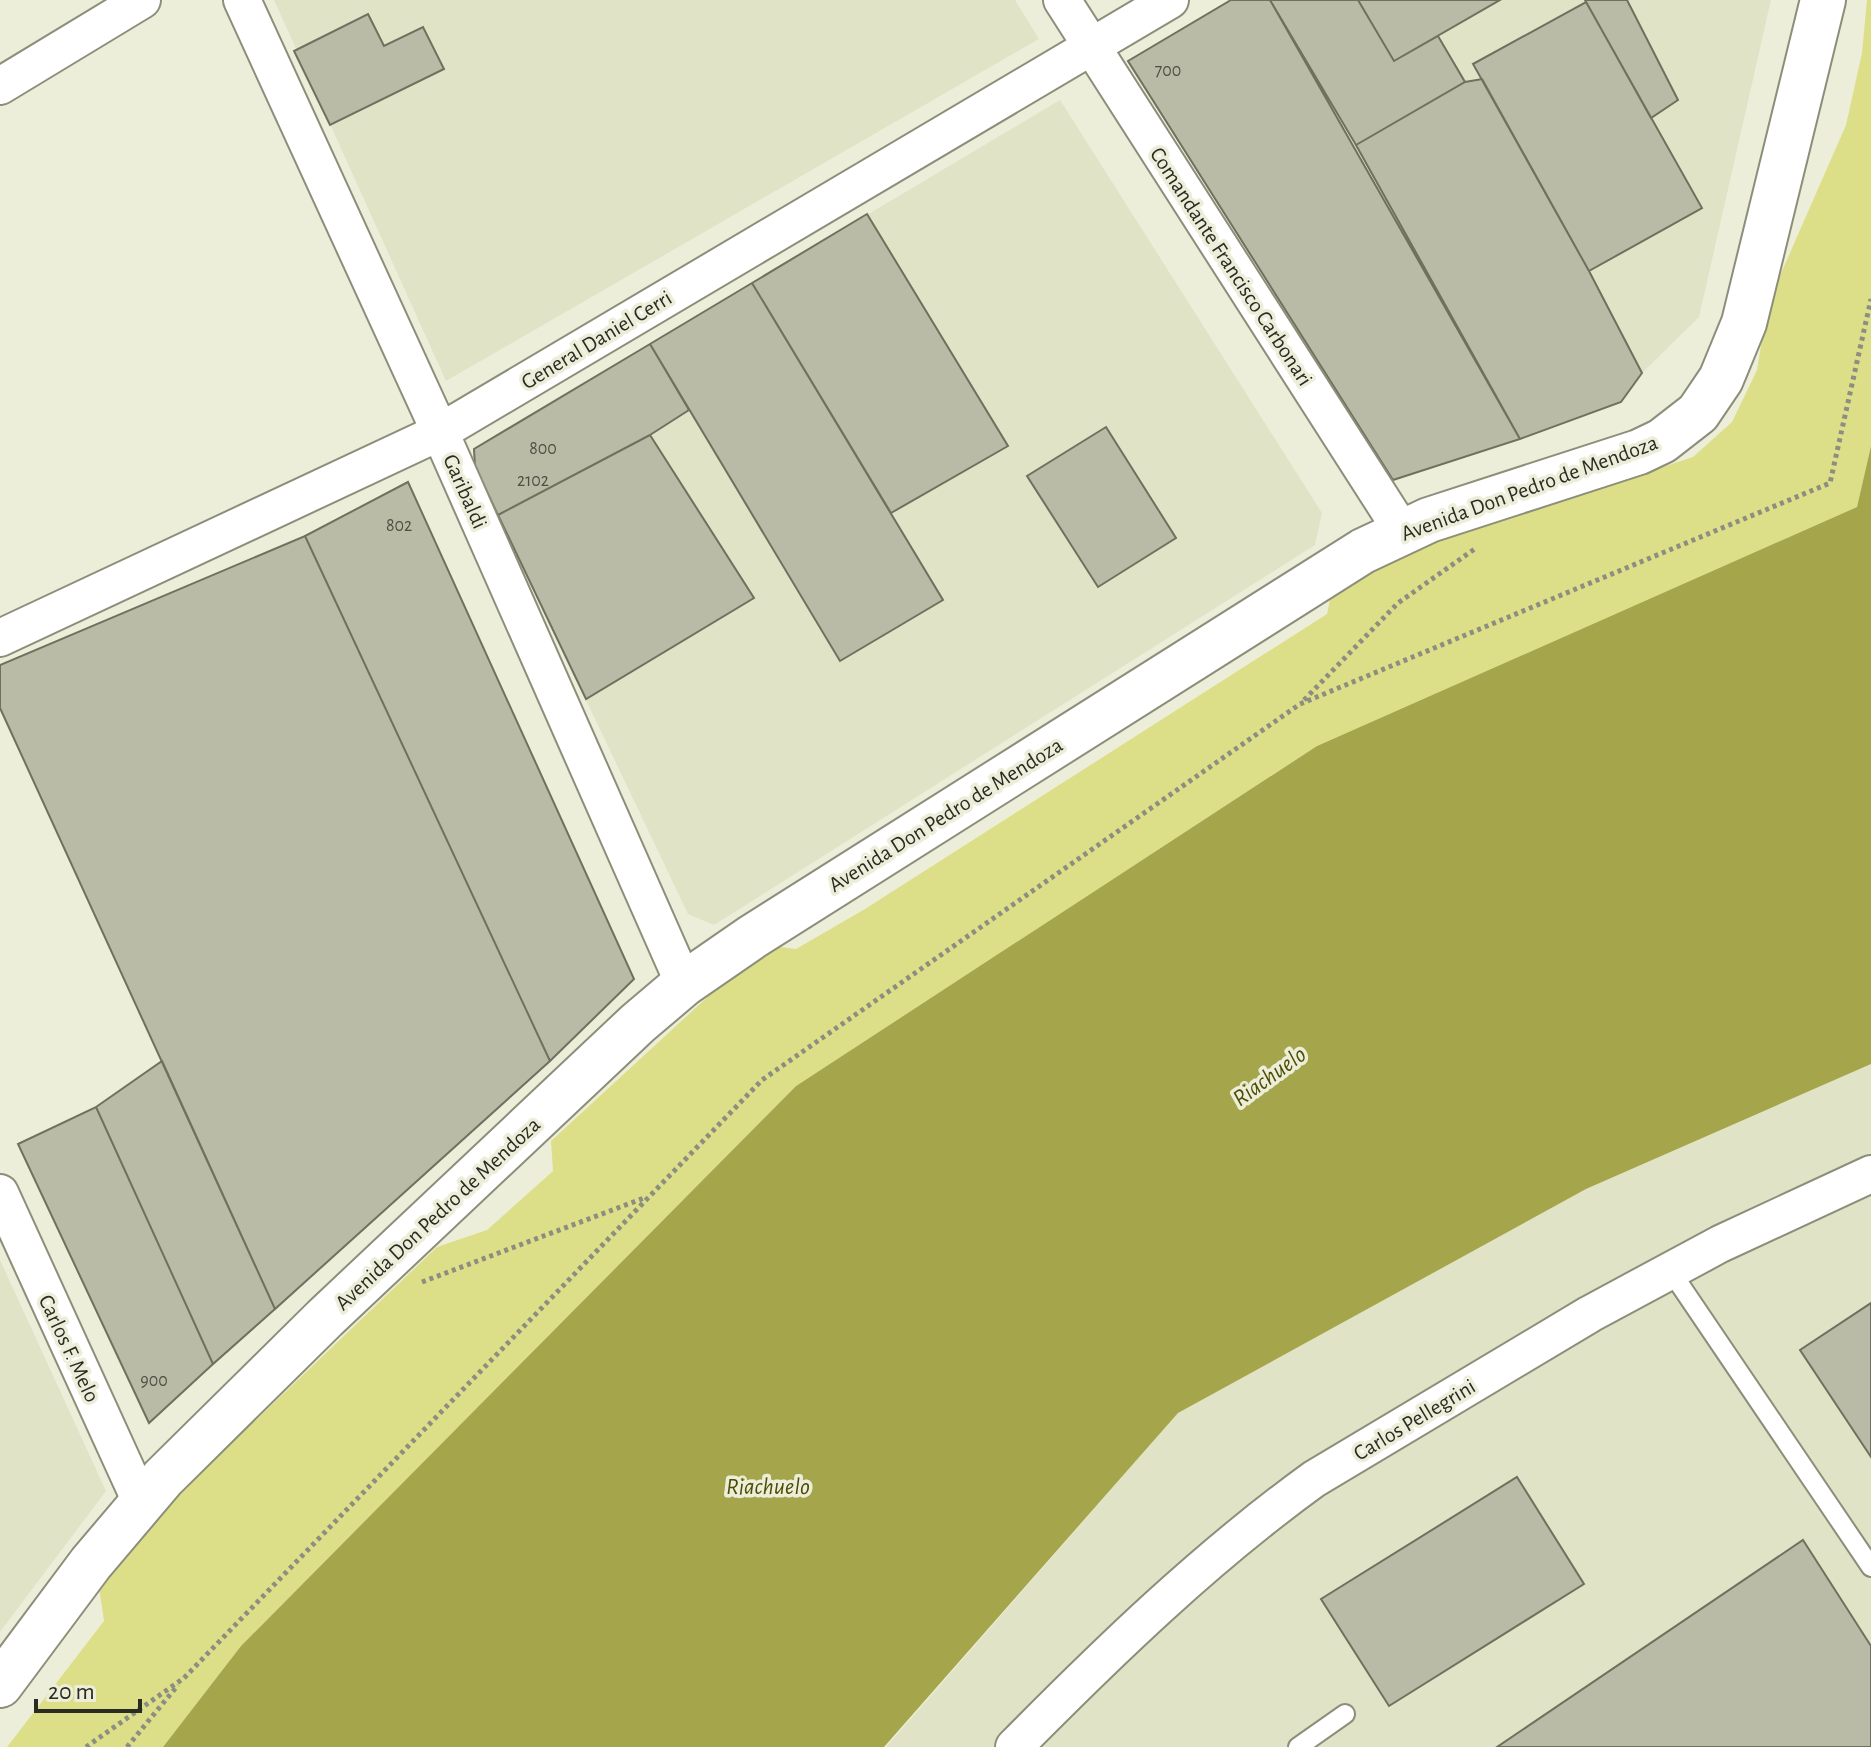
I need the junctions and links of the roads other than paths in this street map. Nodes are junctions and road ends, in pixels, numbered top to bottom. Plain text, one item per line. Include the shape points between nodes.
1 (142, 0) edge
2 (242, 0) edge
3 (1062, 0) edge
4 (1170, 0) edge
5 (1823, 0) edge
6 (1091, 46) junction
7 (0, 86) edge
8 (440, 432) junction
9 (1402, 531) junction
10 (0, 638) edge
11 (684, 984) junction
12 (1871, 1174) edge
13 (0, 1193) edge
14 (1670, 1270) junction
15 (141, 1502) junction
16 (1871, 1567) edge
17 (0, 1685) edge
18 (1345, 1714) dead end
19 (1014, 1747) edge
20 (1298, 1747) edge

1 - 7 street
2 - 8 street, Garibaldi
3 - 6 street, Comandante Francisco Carbonari
4 - 6 street, General Daniel Cerri
5 - 9 main road, Avenida Don Pedro de Mendoza via 1744,323 1721,379 1698,413 1639,452
6 - 8 street, General Daniel Cerri
6 - 9 street, Comandante Francisco Carbonari
8 - 10 street, General Daniel Cerri
8 - 11 street, Garibaldi
9 - 11 main road, Avenida Don Pedro de Mendoza via 1256,618
11 - 15 main road, Avenida Don Pedro de Mendoza via 325,1318
12 - 14 street, Carlos Pellegrini
13 - 15 street, Carlos F. Melo
14 - 16 lane
14 - 19 street, Carlos Pellegrini via 1363,1449 1273,1509 1140,1622
15 - 17 main road, Avenida Don Pedro de Mendoza
18 - 20 lane

